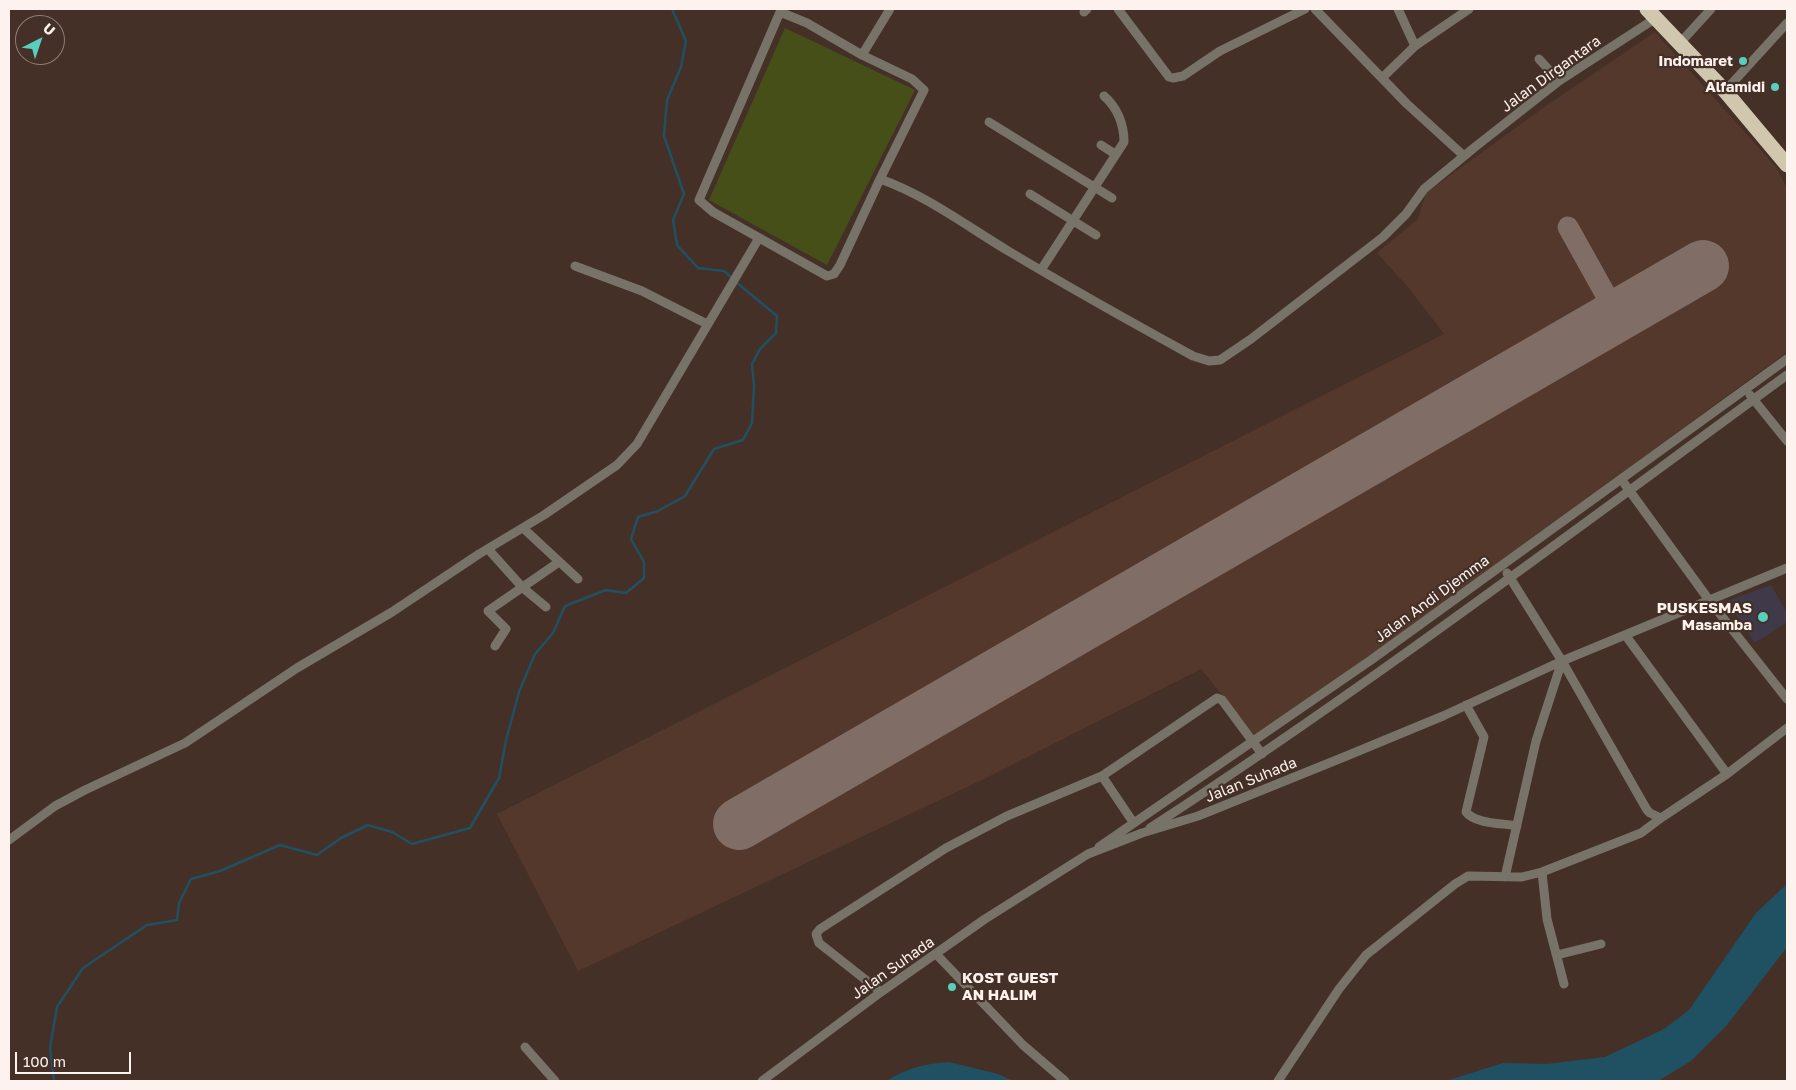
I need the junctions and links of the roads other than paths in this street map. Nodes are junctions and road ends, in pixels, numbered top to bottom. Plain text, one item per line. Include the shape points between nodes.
1 (890, 9) edge
2 (1118, 9) edge
3 (1305, 9) edge
4 (1315, 9) edge
5 (1398, 9) edge
6 (1469, 9) edge
7 (1711, 9) edge
8 (780, 10) edge
9 (1652, 13) edge
10 (1787, 23) edge
11 (1680, 43) junction
12 (1415, 46) junction
13 (862, 55) junction
14 (1539, 59) dead end
15 (1382, 78) junction
16 (1559, 81) junction
17 (1724, 91) junction
18 (1104, 96) dead end
19 (988, 122) dead end
20 (1101, 145) dead end
21 (1115, 154) junction
22 (1464, 156) junction
23 (1787, 166) edge
24 (880, 178) junction
25 (1094, 188) junction
26 (1030, 194) dead end
27 (1112, 198) dead end
28 (1072, 222) junction
29 (1096, 235) dead end
30 (758, 238) junction
31 (575, 266) dead end
32 (1041, 270) junction
33 (708, 324) junction
34 (1787, 360) edge
35 (1787, 375) edge
36 (1745, 390) junction
37 (1754, 400) junction
38 (1787, 442) edge
39 (1621, 479) junction
40 (1629, 491) junction
41 (523, 528) junction
42 (488, 549) junction
43 (559, 562) junction
44 (1502, 566) junction
45 (1787, 568) edge
46 (1509, 577) junction
47 (578, 579) dead end
48 (523, 588) junction
49 (1708, 600) junction
50 (546, 607) dead end
51 (1626, 636) junction
52 (495, 646) dead end
53 (1562, 661) junction
54 (1345, 678) junction
55 (1353, 689) junction
56 (1787, 699) edge
57 (1466, 705) junction
58 (1787, 728) edge
59 (1255, 742) junction
60 (1262, 754) junction
61 (1727, 774) junction
62 (1102, 776) junction
63 (1661, 818) junction
64 (1133, 822) junction
65 (1517, 826) junction
66 (1142, 833) junction
67 (9, 840) edge
68 (1088, 854) junction
69 (1542, 872) junction
70 (1505, 877) junction
71 (1601, 944) dead end
72 (937, 955) junction
73 (1557, 955) junction
74 (1564, 984) dead end
75 (881, 992) junction
76 (525, 1047) dead end
77 (555, 1081) edge
78 (762, 1081) edge
79 (1065, 1081) edge
80 (1278, 1081) edge

1 - 13 street
2 - 3 street via 1168,77 1174,78 1183,76 1244,38
4 - 15 street
5 - 12 street
6 - 12 street
7 - 11 street
8 - 13 street
8 - 30 street via 699,200 713,212
9 - 11 highway
9 - 16 street, Jalan Dirgantara
10 - 17 street
11 - 17 highway
12 - 15 street
13 - 24 street via 912,79 924,90
14 - 16 street
15 - 22 street
16 - 22 street, Jalan Dirgantara
17 - 23 highway
18 - 21 street via 1114,105 1124,136 1124,142
19 - 25 street
20 - 21 street
21 - 25 street
22 - 32 street, Jalan Dirgantara via 1424,189 1406,214 1383,237 1220,360 1209,361 1193,356
24 - 30 street via 834,274 827,276
24 - 32 street, Jalan Dirgantara via 905,189
25 - 27 street
25 - 28 street
26 - 28 street
28 - 29 street
28 - 32 street
30 - 33 street
31 - 33 street via 642,291
33 - 41 street via 636,444 617,465
34 - 36 street, Jalan Andi Djemma
35 - 37 street, Jalan Andi Djemma
36 - 37 street
36 - 39 street, Jalan Andi Djemma
37 - 38 street
37 - 40 street, Jalan Andi Djemma
39 - 40 street
39 - 44 street, Jalan Andi Djemma
40 - 46 street, Jalan Andi Djemma
40 - 49 street
41 - 42 street
41 - 43 street
42 - 48 street
42 - 67 street via 392,612 297,668 185,743 55,806
43 - 47 street
43 - 48 street
44 - 46 street
44 - 54 street, Jalan Andi Djemma
45 - 49 street, Jalan Suhada
46 - 53 street
46 - 55 street, Jalan Andi Djemma
48 - 50 street
48 - 52 street via 488,611 506,629
49 - 51 street, Jalan Suhada
49 - 56 street
51 - 53 street, Jalan Suhada
51 - 61 street
53 - 57 street, Jalan Suhada
53 - 63 street via 1647,810
53 - 65 street via 1536,740
54 - 55 street
54 - 59 street, Jalan Andi Djemma
55 - 60 street, Jalan Andi Djemma
57 - 65 street via 1484,737 1466,812 1477,819
57 - 66 street, Jalan Suhada via 1230,804
58 - 61 street
59 - 60 street
59 - 62 street via 1217,698
59 - 64 street, Jalan Andi Djemma
60 - 66 street, Jalan Andi Djemma
61 - 63 street
62 - 64 street
62 - 75 street via 1007,816 946,848 820,929 816,934 820,943
63 - 69 street via 1641,833
64 - 68 street, Jalan Andi Djemma
65 - 70 street
66 - 68 street, Jalan Suhada
68 - 72 street, Jalan Suhada via 985,919
69 - 70 street
69 - 73 street via 1547,919
70 - 80 street via 1468,876 1366,955 1339,989
71 - 73 street
72 - 75 street, Jalan Suhada
72 - 79 street via 1023,1045
73 - 74 street
75 - 78 street, Jalan Suhada
76 - 77 street

